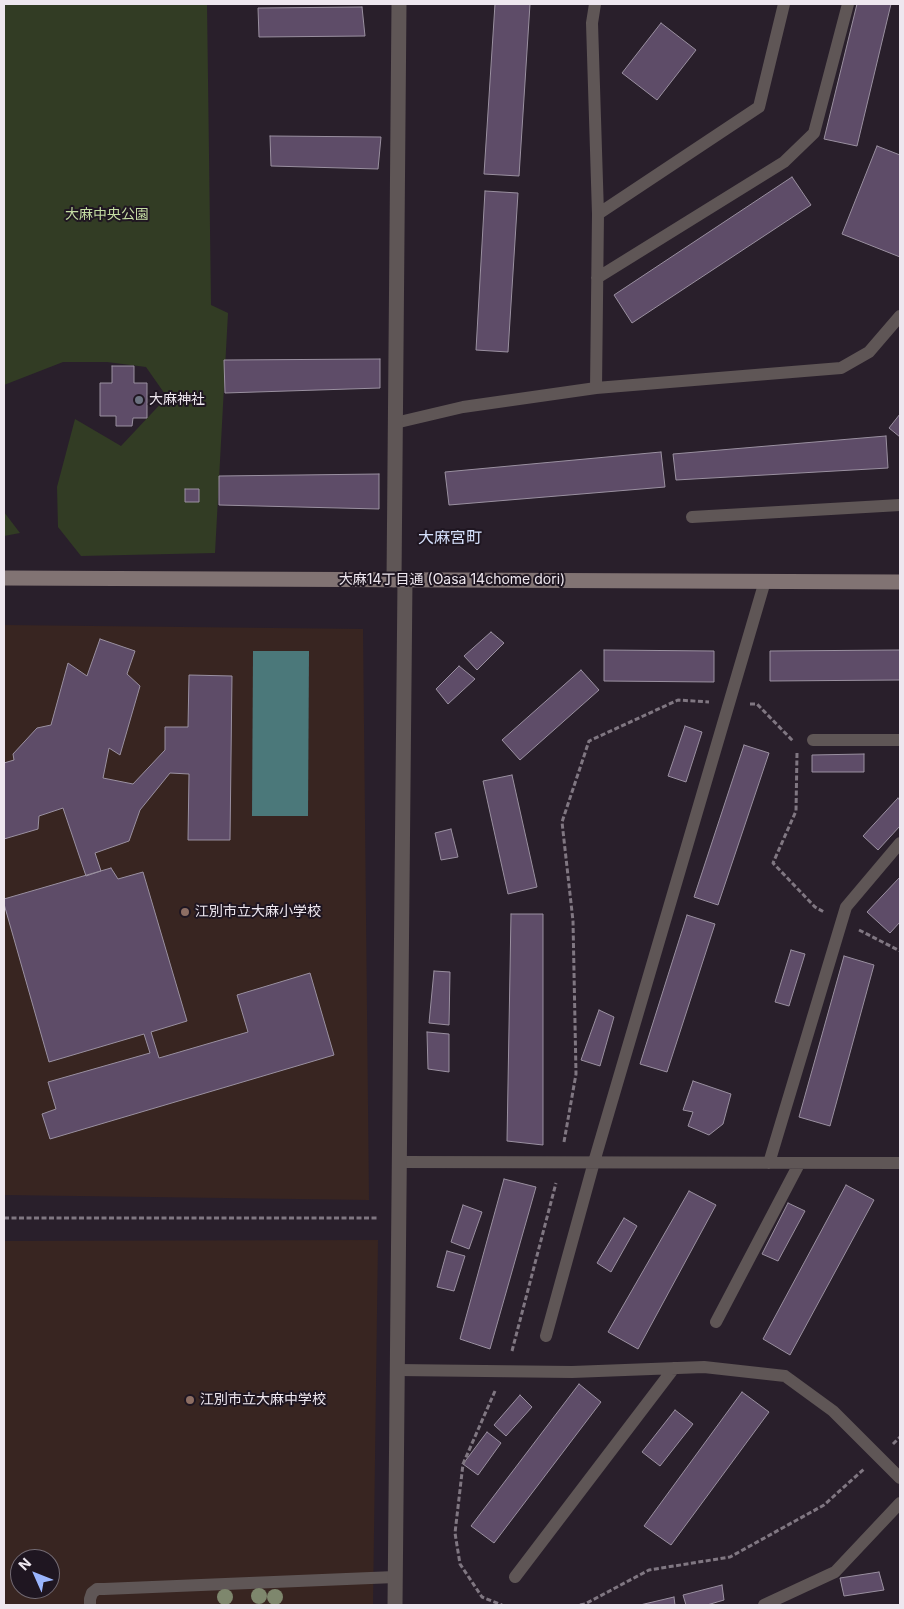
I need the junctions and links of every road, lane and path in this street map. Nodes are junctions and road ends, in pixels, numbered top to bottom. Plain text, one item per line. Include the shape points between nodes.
1 (399, 4) edge
2 (595, 4) edge
3 (784, 4) edge
4 (848, 4) edge
5 (598, 214) junction
6 (597, 278) junction
7 (900, 316) edge
8 (596, 388) junction
9 (395, 423) junction
10 (900, 506) edge
11 (692, 517) dead end
12 (4, 578) edge
13 (400, 580) junction
14 (765, 581) junction
15 (900, 582) edge
16 (813, 740) dead end
17 (900, 740) edge
18 (900, 843) edge
19 (399, 1162) junction
20 (594, 1162) junction
21 (769, 1163) junction
22 (900, 1163) edge
23 (799, 1164) junction
24 (4, 1218) edge
25 (398, 1218) junction
26 (716, 1322) dead end
27 (546, 1336) dead end
28 (674, 1368) junction
29 (397, 1370) junction
30 (900, 1437) edge
31 (879, 1456) junction
32 (900, 1478) edge
33 (900, 1503) edge
34 (395, 1577) junction
35 (515, 1577) dead end
36 (90, 1605) edge
37 (395, 1605) edge
38 (580, 1605) edge
39 (764, 1605) edge

1 - 9 street
2 - 5 lane via 592,23
3 - 5 lane via 760,107
4 - 6 lane via 814,133 784,162
5 - 6 lane
6 - 8 lane
7 - 8 lane via 869,352 841,368
8 - 9 lane via 463,406
9 - 13 street
10 - 11 lane
12 - 13 street, 大麻14丁目通 (Oasa 14chome dori)
13 - 14 street, 大麻14丁目通 (Oasa 14chome dori)
13 - 19 street
14 - 15 street, 大麻14丁目通 (Oasa 14chome dori)
14 - 20 lane
16 - 17 lane
18 - 21 lane via 846,907
19 - 20 lane
19 - 25 street
20 - 21 lane
20 - 27 lane
21 - 23 lane
22 - 23 lane
23 - 26 lane
24 - 25 path
25 - 29 street
28 - 29 lane via 572,1372
28 - 31 lane via 704,1367 786,1376 834,1411
28 - 35 lane
29 - 34 street
30 - 31 path
31 - 32 lane
31 - 38 path via 824,1505 730,1557 649,1570
33 - 39 lane via 835,1572
34 - 36 lane via 104,1588 92,1593
34 - 37 street

